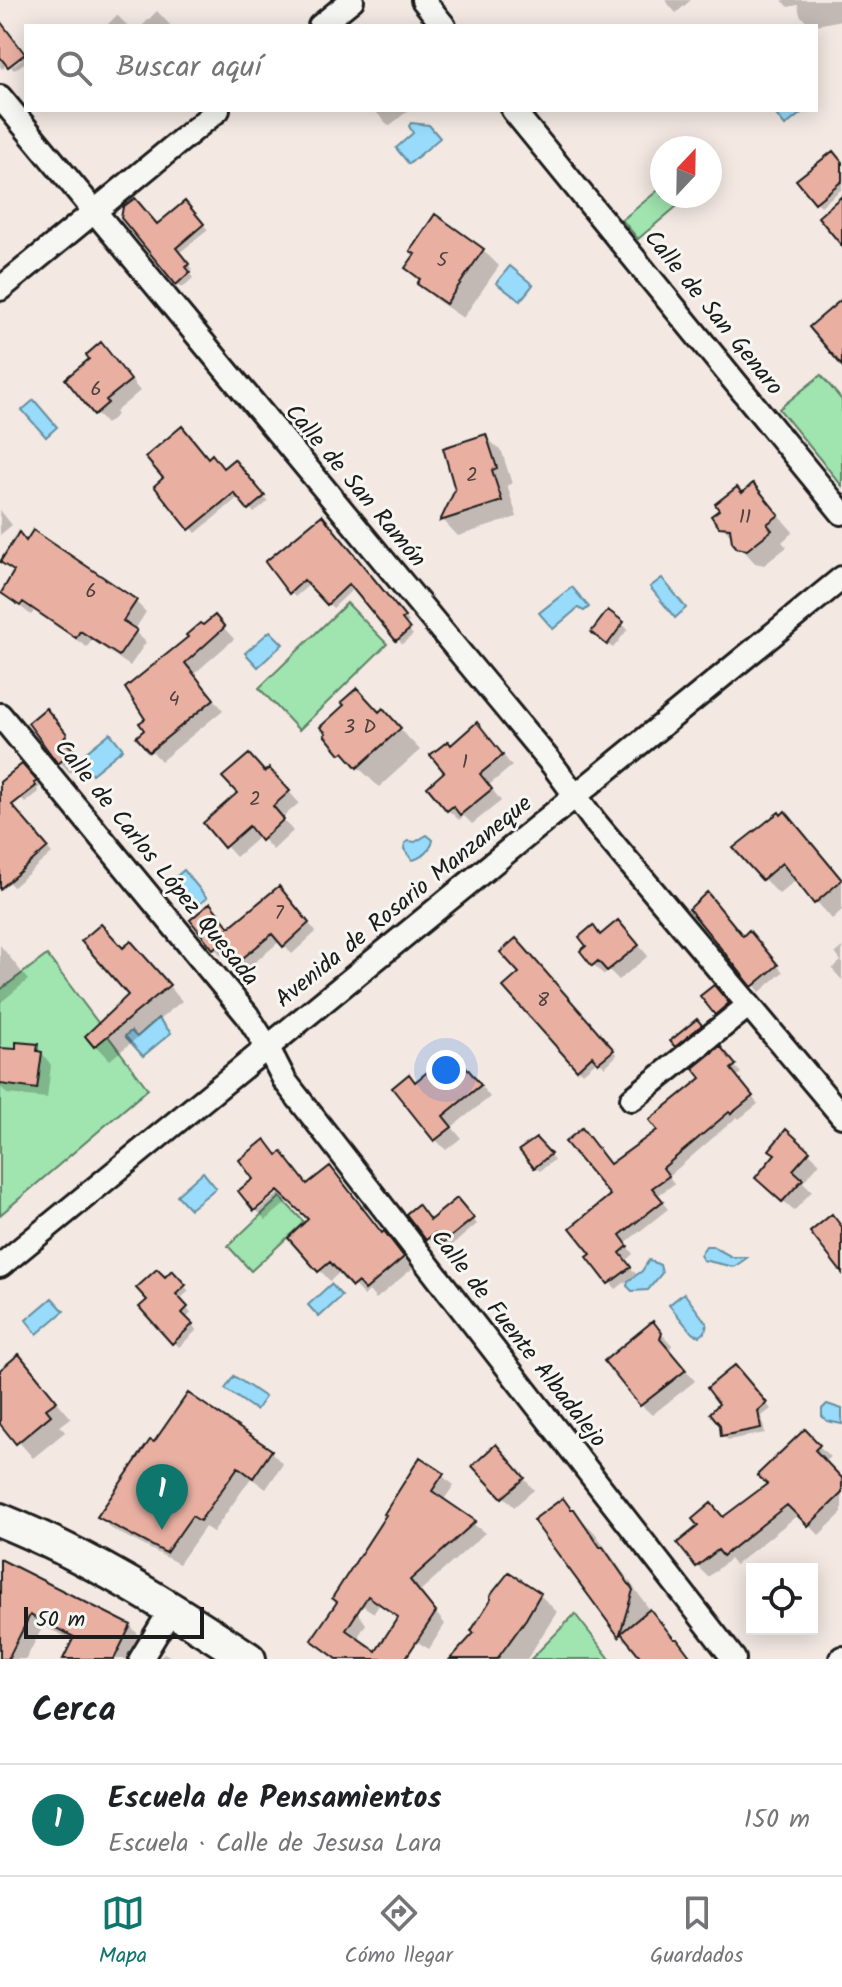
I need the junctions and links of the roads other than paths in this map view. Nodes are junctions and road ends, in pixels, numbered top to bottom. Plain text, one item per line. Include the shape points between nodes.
1 (352, 0) edge
2 (423, 0) edge
3 (322, 24) edge
4 (442, 24) edge
5 (0, 97) edge
6 (216, 112) edge
7 (515, 112) edge
8 (93, 212) junction
9 (0, 289) edge
10 (842, 513) edge
11 (842, 578) edge
12 (0, 715) edge
13 (575, 795) junction
14 (749, 1005) junction
15 (268, 1048) junction
16 (632, 1099) dead end
17 (842, 1116) edge
18 (0, 1266) edge
19 (0, 1520) edge
20 (172, 1608) junction
21 (141, 1659) edge
22 (249, 1659) edge
23 (734, 1659) edge

1 - 3 street
2 - 4 street
5 - 8 street, Calle de San Ramón
6 - 8 street
7 - 10 street, Calle de San Genaro
8 - 9 street
8 - 13 street, Calle de San Ramón
11 - 13 street, Avenida de Rosario Manzaneque
12 - 15 street, Calle de Carlos López Quesada via 247,1015
13 - 14 street, Calle de San Ramón
13 - 15 street, Avenida de Rosario Manzaneque
14 - 16 street
14 - 17 street, Calle de San Ramón
15 - 18 street, Avenida de Rosario Manzaneque
15 - 23 street, Calle de Fuente Albadalejo via 285,1081
19 - 20 main road via 91,1561
20 - 21 street
20 - 22 main road

